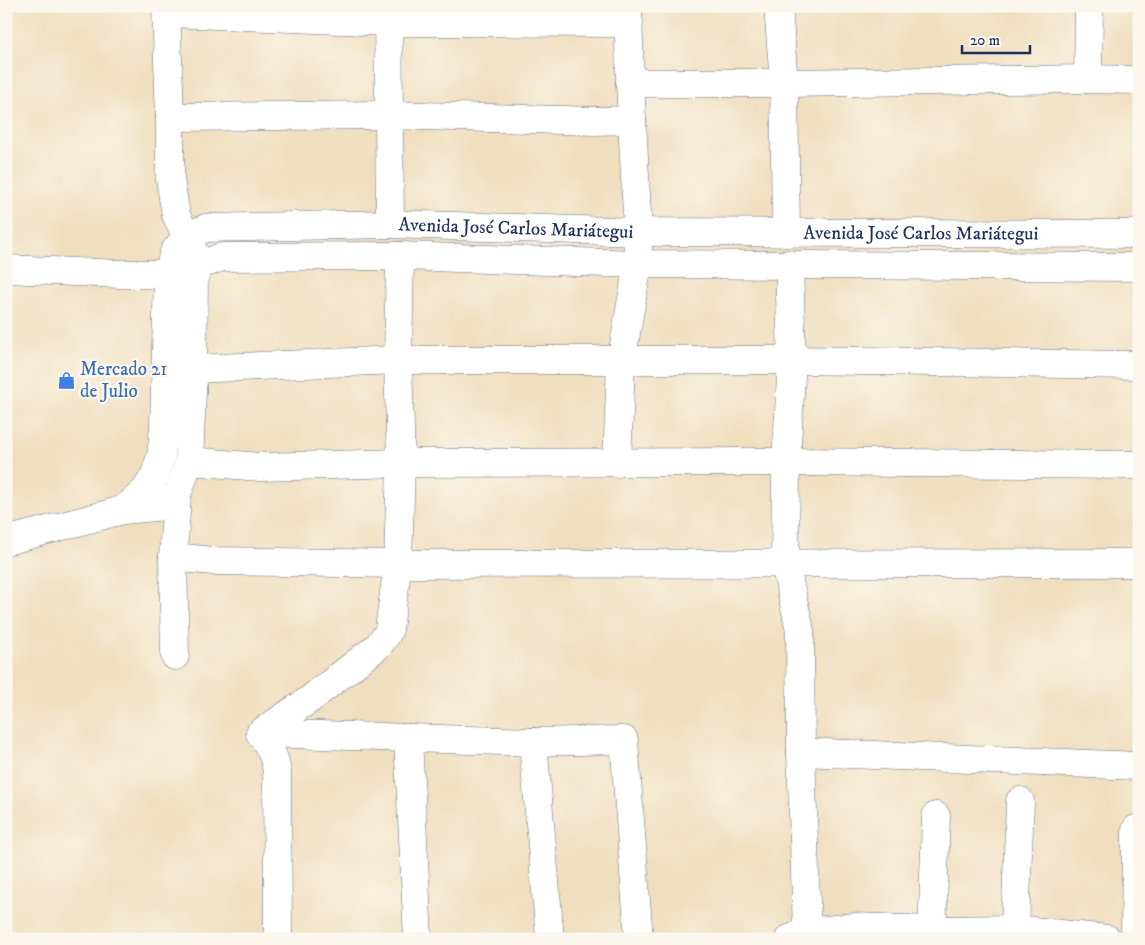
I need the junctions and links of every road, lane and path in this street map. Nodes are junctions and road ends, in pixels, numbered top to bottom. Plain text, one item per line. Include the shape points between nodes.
1 (778, 6) edge
2 (1089, 6) edge
3 (166, 10) edge
4 (388, 14) edge
5 (628, 15) edge
6 (1088, 79) junction
7 (1139, 80) edge
8 (630, 83) junction
9 (784, 83) junction
10 (388, 115) junction
11 (170, 117) junction
12 (632, 120) junction
13 (390, 224) junction
14 (638, 232) junction
15 (786, 233) junction
16 (1139, 234) edge
17 (186, 237) junction
18 (400, 256) junction
19 (638, 264) junction
20 (789, 264) junction
21 (1139, 267) edge
22 (6, 269) edge
23 (187, 272) junction
24 (398, 360) junction
25 (792, 360) junction
26 (621, 362) junction
27 (1139, 365) edge
28 (193, 369) junction
29 (189, 461) junction
30 (786, 462) junction
31 (401, 463) junction
32 (617, 463) junction
33 (1139, 465) edge
34 (177, 495) junction
35 (123, 510) junction
36 (6, 541) edge
37 (173, 557) junction
38 (1139, 563) edge
39 (398, 564) junction
40 (785, 564) junction
41 (175, 656) dead end
42 (260, 733) junction
43 (408, 738) junction
44 (533, 742) junction
45 (801, 752) junction
46 (1139, 766) edge
47 (1020, 801) dead end
48 (936, 816) dead end
49 (1136, 829) dead end
50 (1015, 929) junction
51 (798, 935) edge
52 (932, 935) edge
53 (278, 939) edge
54 (418, 939) edge
55 (550, 939) edge
56 (639, 939) edge
57 (1107, 939) edge
58 (1134, 939) edge

1 - 9 street
2 - 6 street
3 - 4 street
3 - 11 street
4 - 5 street
4 - 10 street
5 - 8 street
6 - 7 street
6 - 9 street
8 - 9 street
8 - 12 street
9 - 15 street
10 - 11 street
10 - 12 street
10 - 13 street
11 - 17 street via 170,179 176,215
12 - 14 street
13 - 14 street, Avenida José Carlos Mariátegui
13 - 17 street, Avenida José Carlos Mariátegui via 206,228
14 - 15 street, Avenida José Carlos Mariátegui
14 - 19 street
15 - 16 street, Avenida José Carlos Mariátegui
17 - 23 street via 174,252
18 - 19 street, Avenida José Carlos Mariátegui
18 - 23 street, Avenida José Carlos Mariátegui via 222,257
18 - 24 street
19 - 20 street, Avenida José Carlos Mariátegui
19 - 26 street
20 - 21 street, Avenida José Carlos Mariátegui
20 - 25 street
22 - 23 street, Avenida José Carlos Mariátegui via 120,274
23 - 28 street
23 - 35 street via 161,456 154,477 144,492
24 - 26 street
24 - 28 street
24 - 31 street
25 - 26 street
25 - 27 street
25 - 30 street
26 - 32 street
28 - 29 street
29 - 31 street via 260,467
29 - 34 street
30 - 32 street
30 - 33 street
30 - 40 street
31 - 32 street
31 - 39 street
34 - 35 street via 156,507
34 - 37 street
35 - 36 street
37 - 39 street via 213,561
37 - 41 street
38 - 40 street
39 - 40 street
39 - 42 street via 389,629 383,640 309,700
40 - 45 street via 800,630
42 - 43 street
42 - 53 street via 269,746 277,771
43 - 44 street
43 - 54 street
44 - 55 street
44 - 56 street via 624,740
45 - 46 street
45 - 51 street
47 - 50 street
48 - 52 street
49 - 58 street
50 - 52 street
50 - 57 street
51 - 52 street via 854,927

